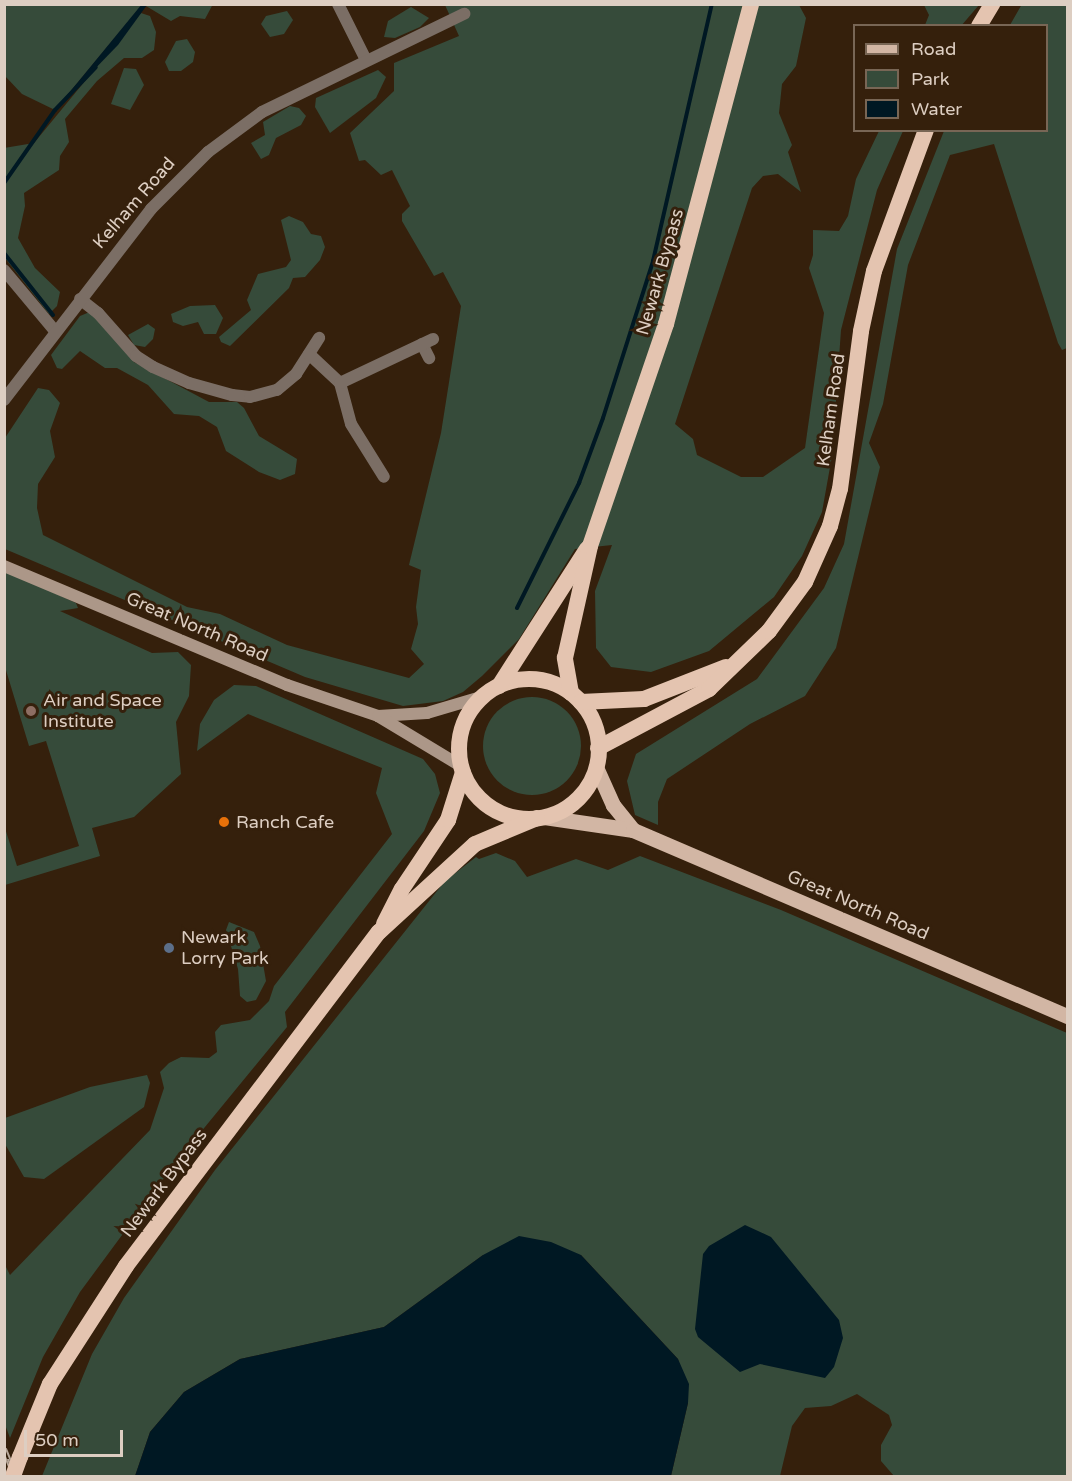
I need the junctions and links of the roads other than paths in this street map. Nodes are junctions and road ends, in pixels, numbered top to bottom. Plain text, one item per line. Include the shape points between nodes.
1 (338, 4) edge
2 (751, 4) edge
3 (992, 4) edge
4 (464, 14) dead end
5 (980, 24) edge
6 (366, 60) junction
7 (925, 132) edge
8 (4, 270) edge
9 (80, 299) junction
10 (55, 331) junction
11 (319, 338) dead end
12 (309, 354) junction
13 (429, 358) dead end
14 (340, 383) junction
15 (4, 400) edge
16 (384, 477) dead end
17 (590, 546) junction
18 (4, 566) edge
19 (728, 667) junction
20 (499, 686) junction
21 (483, 696) junction
22 (576, 698) junction
23 (378, 716) junction
24 (598, 748) junction
25 (596, 767) junction
26 (462, 769) junction
27 (541, 818) junction
28 (633, 830) junction
29 (379, 932) junction
30 (1068, 1016) edge
31 (13, 1476) edge

1 - 6 street
2 - 17 highway, Newark Bypass via 666,324
3 - 5 highway
4 - 6 street, Kelham Road
6 - 9 street, Kelham Road via 262,112 208,152 155,204
7 - 19 highway, Kelham Road via 874,271 861,331 840,489 830,526 805,582 787,609 769,631
8 - 10 street
9 - 10 street, Kelham Road
9 - 12 street via 98,313 136,356 153,367 189,383 232,395 250,397 277,390 296,374
10 - 15 street, Kelham Road
11 - 12 street
12 - 14 street
13 - 14 street via 427,341
14 - 16 street via 351,423
17 - 20 highway, Newark Bypass
17 - 22 highway, Newark Bypass via 564,658
18 - 23 main road, Great North Road via 287,685
19 - 22 highway, Kelham Road via 644,699
19 - 24 highway, Kelham Road via 709,689
20 - 21 highway
20 - 22 highway via 536,680
21 - 23 main road, Great North Road via 427,713
21 - 26 highway via 463,725 459,747
22 - 24 highway via 594,723
23 - 26 main road, Great North Road
24 - 25 highway
25 - 27 highway via 577,799
25 - 28 main road, Great North Road via 612,805
26 - 27 highway via 477,796 494,810 515,818
26 - 29 highway, Newark Bypass via 448,820
27 - 28 main road, Great North Road
27 - 29 highway, Newark Bypass via 475,844
28 - 30 main road, Great North Road
29 - 31 highway, Newark Bypass, bridge via 126,1266 50,1384

